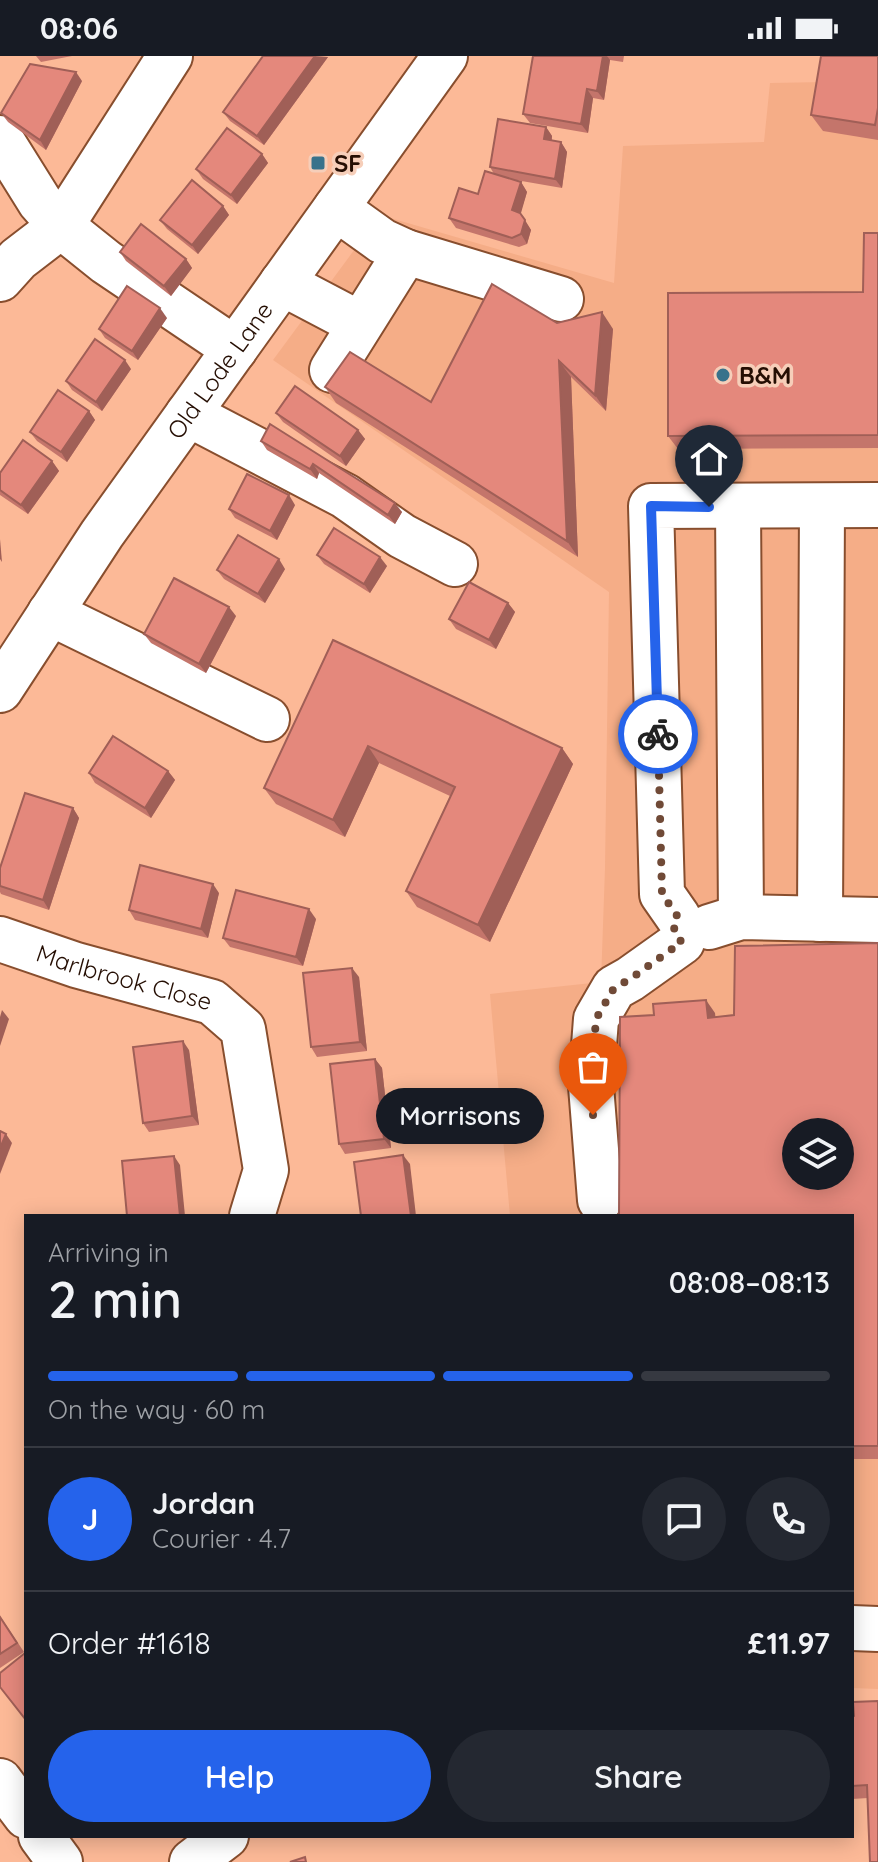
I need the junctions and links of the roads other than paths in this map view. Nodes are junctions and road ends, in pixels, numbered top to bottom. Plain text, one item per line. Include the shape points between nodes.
1 (170, 56) edge
2 (445, 56) edge
3 (0, 138) edge
4 (336, 208) junction
5 (61, 226) junction
6 (406, 252) junction
7 (0, 279) edge
8 (282, 283) junction
9 (561, 299) dead end
10 (360, 324) junction
11 (235, 349) junction
12 (332, 370) dead end
13 (188, 414) junction
14 (878, 505) edge
15 (822, 506) junction
16 (738, 507) junction
17 (455, 564) dead end
18 (50, 613) junction
19 (0, 690) edge
20 (267, 719) dead end
21 (820, 919) junction
22 (878, 920) edge
23 (703, 926) junction
24 (0, 939) edge
25 (600, 1200) dead end
26 (253, 1214) edge
27 (854, 1628) edge
28 (878, 1629) edge
29 (0, 1781) edge
30 (24, 1813) edge
31 (42, 1838) edge
32 (223, 1838) edge
33 (60, 1862) edge
34 (192, 1862) edge

1 - 5 street
2 - 4 street, Old Lode Lane
3 - 5 street
4 - 6 street
4 - 8 street, Old Lode Lane
5 - 7 street
5 - 11 street
6 - 9 street
6 - 10 street
8 - 10 street
8 - 11 street, Old Lode Lane
10 - 12 street
11 - 13 street, Old Lode Lane
13 - 17 street via 345,496 402,536
13 - 18 street, Old Lode Lane
14 - 15 street
15 - 16 street
15 - 21 street
16 - 23 street
16 - 23 street via 651,506 662,894
18 - 19 street, Old Lode Lane
18 - 20 street
21 - 22 street
21 - 23 street
23 - 25 street via 614,988 596,1019 591,1086
24 - 26 street, Marlbrook Close via 212,1002 243,1029 266,1170
27 - 28 street
29 - 30 street
31 - 33 street
32 - 34 street

